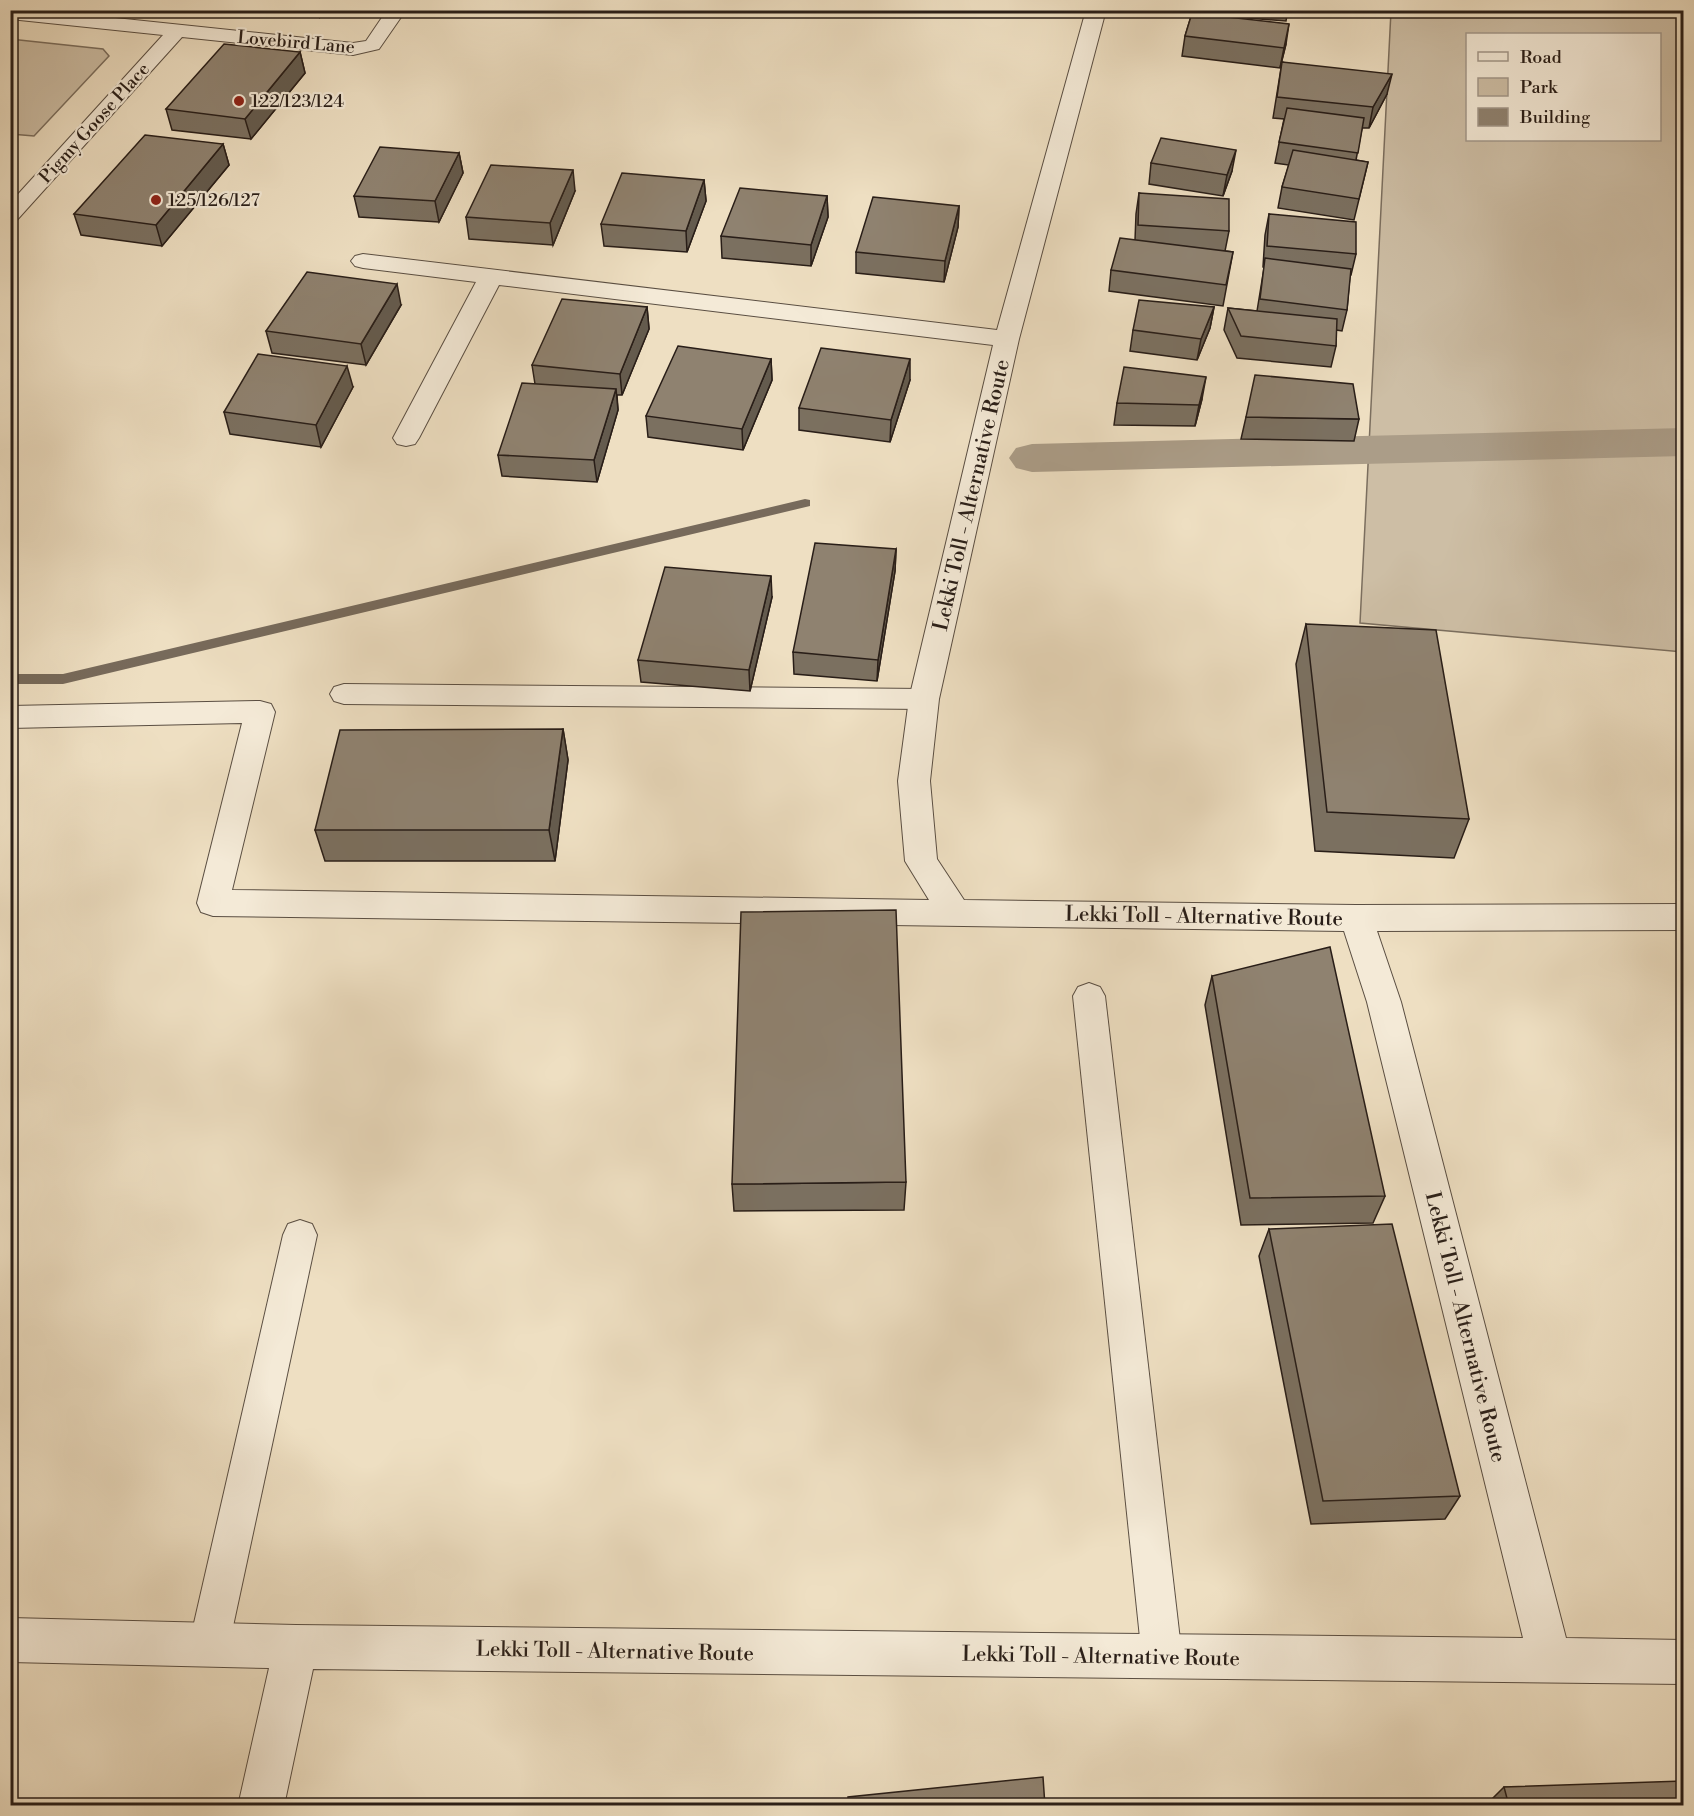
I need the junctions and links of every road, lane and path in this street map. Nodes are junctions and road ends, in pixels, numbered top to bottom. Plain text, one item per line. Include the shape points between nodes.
1 (397, 10) edge
2 (1096, 10) edge
3 (10, 13) edge
4 (177, 31) junction
5 (10, 216) edge
6 (363, 261) dead end
7 (491, 276) junction
8 (1007, 339) junction
9 (406, 438) dead end
10 (344, 694) dead end
11 (924, 699) junction
12 (10, 717) edge
13 (955, 913) junction
14 (1683, 917) edge
15 (1356, 918) junction
16 (1089, 996) dead end
17 (300, 1235) dead end
18 (10, 1640) edge
19 (208, 1645) junction
20 (296, 1647) junction
21 (1162, 1657) junction
22 (1550, 1660) junction
23 (1683, 1662) edge
24 (261, 1806) edge

1 - 4 lane, Lovebird Lane via 372,45 353,50
2 - 8 street, Lekki Toll - Alternative Route
3 - 4 lane, Lovebird Lane
4 - 5 lane, Pigmy Goose Place
6 - 7 street
7 - 8 street
7 - 9 street
8 - 11 street, Lekki Toll - Alternative Route
10 - 11 lane
11 - 13 street, Lekki Toll - Alternative Route via 914,781 921,861
12 - 13 street via 260,712 213,903
13 - 15 street, Lekki Toll - Alternative Route
14 - 15 street
15 - 22 street, Lekki Toll - Alternative Route via 1384,1002
16 - 21 lane
17 - 19 lane
18 - 19 street, Lekki Toll - Alternative Route
19 - 20 street, Lekki Toll - Alternative Route
20 - 21 street, Lekki Toll - Alternative Route
20 - 24 street
21 - 22 street, Lekki Toll - Alternative Route
22 - 23 street

